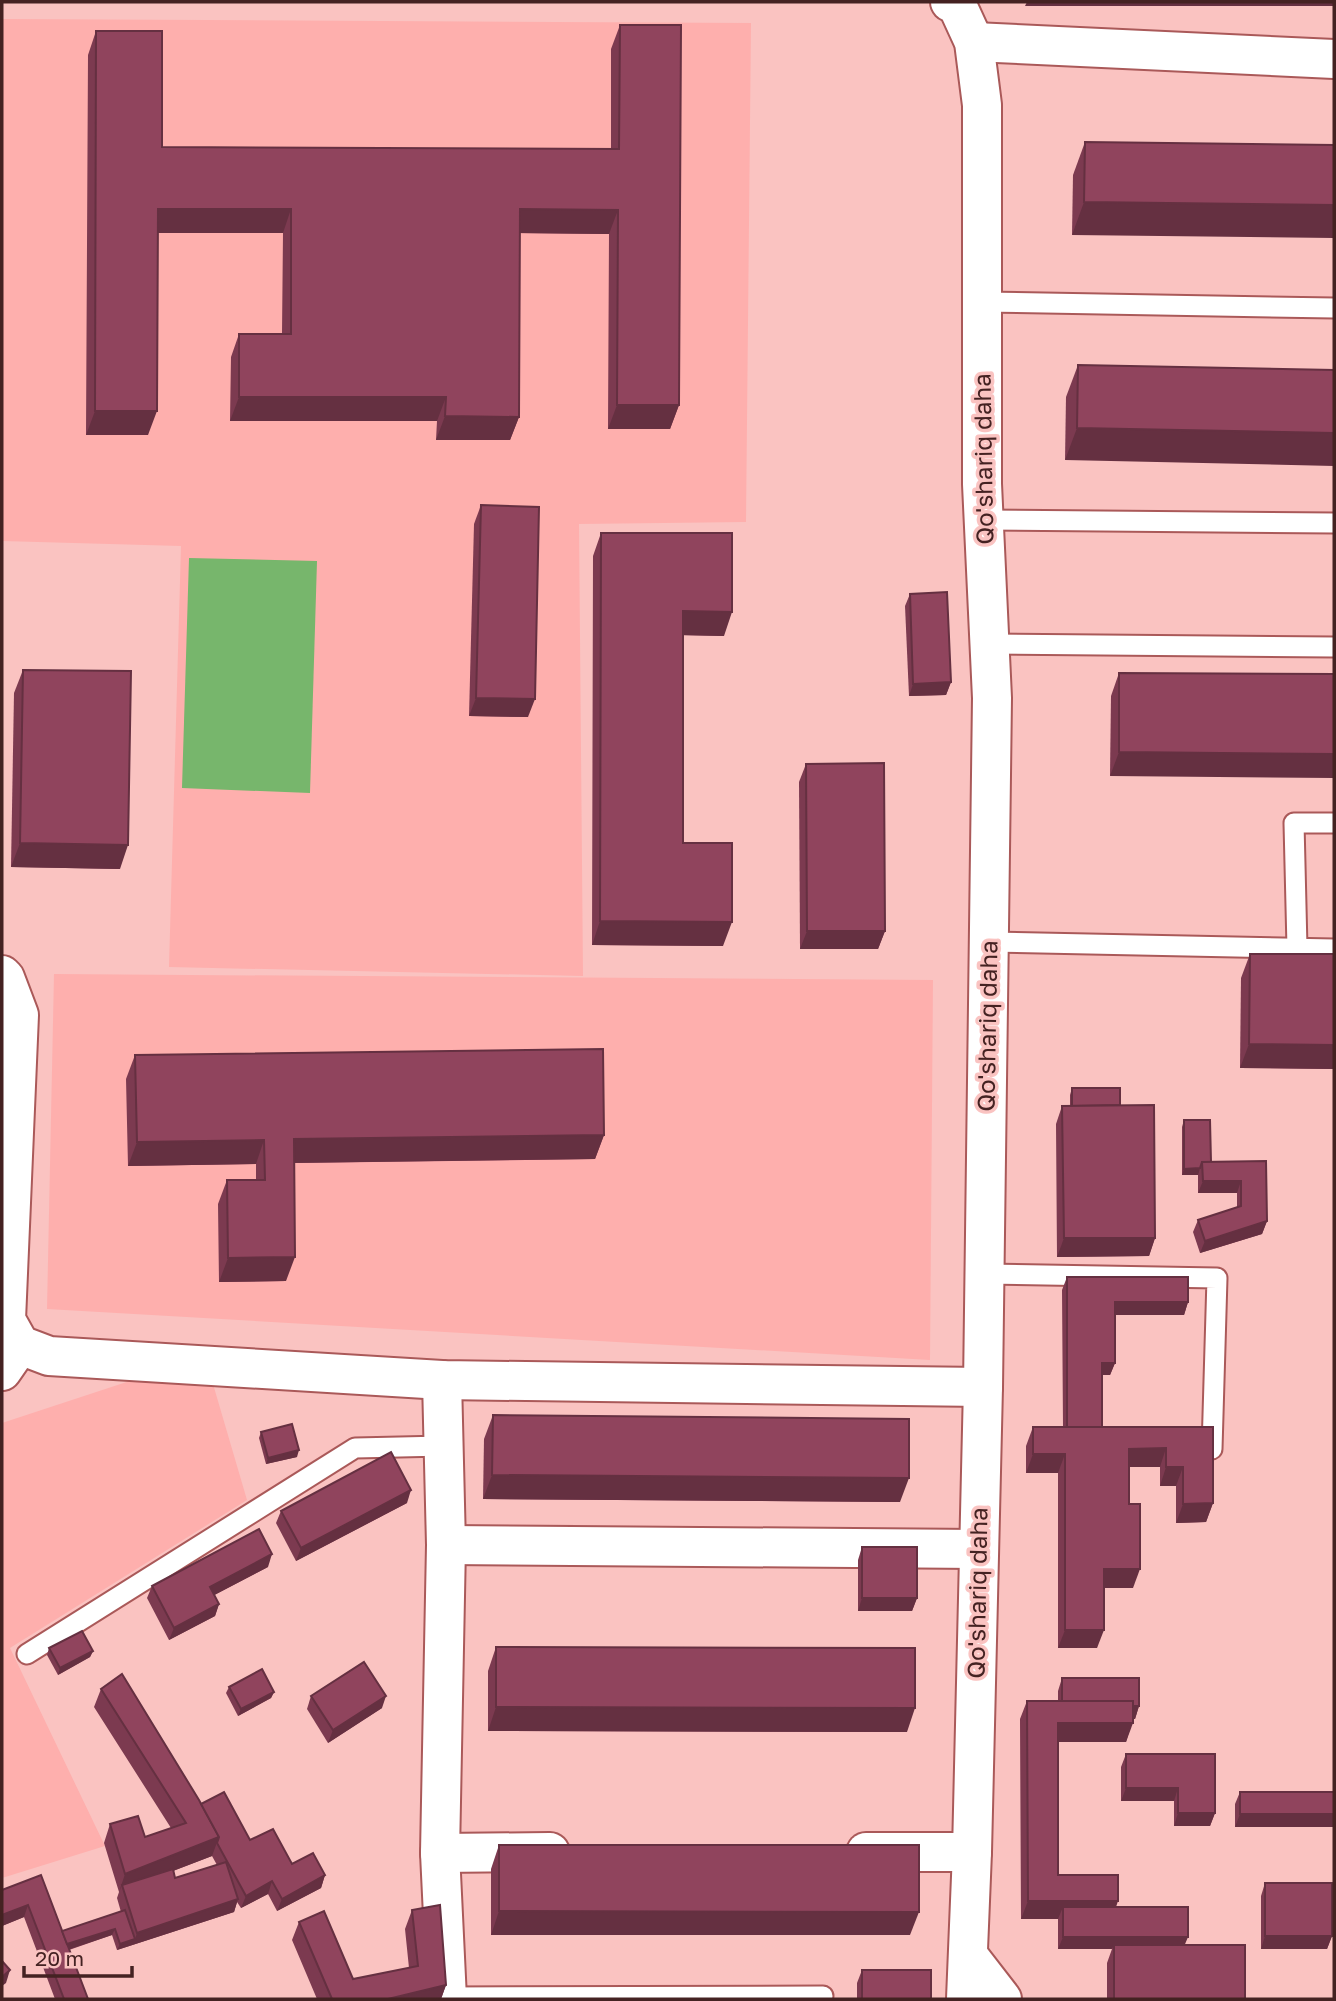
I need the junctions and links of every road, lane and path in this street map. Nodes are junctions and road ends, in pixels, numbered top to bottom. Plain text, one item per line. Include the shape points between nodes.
1 (955, 3) edge
2 (974, 42) junction
3 (1334, 59) edge
4 (982, 302) junction
5 (1334, 308) edge
6 (984, 520) junction
7 (1334, 523) edge
8 (989, 643) junction
9 (1334, 647) edge
10 (1334, 823) edge
11 (989, 942) junction
12 (1297, 948) junction
13 (1334, 949) edge
14 (2, 975) edge
15 (985, 1274) junction
16 (11, 1358) edge
17 (442, 1380) junction
18 (983, 1387) junction
19 (444, 1446) junction
20 (1212, 1449) edge
21 (446, 1545) junction
22 (979, 1549) junction
23 (27, 1654) dead end
24 (580, 1852) edge
25 (832, 1852) edge
26 (972, 1852) junction
27 (440, 1853) junction
28 (968, 1955) junction
29 (823, 1996) dead end
30 (447, 1998) edge
31 (966, 1999) edge
32 (1002, 1999) edge

1 - 2 street, Qo'shariq daha
2 - 3 street
2 - 4 street, Qo'shariq daha via 982,104
4 - 5 lane
4 - 6 street, Qo'shariq daha
6 - 7 lane
6 - 8 street, Qo'shariq daha
8 - 9 lane
8 - 11 street, Qo'shariq daha
10 - 12 lane via 1294,823
11 - 12 lane
11 - 15 street, Qo'shariq daha
12 - 13 lane
14 - 16 street via 19,1015 6,1320
15 - 18 street, Qo'shariq daha
15 - 20 lane via 1217,1278
16 - 17 street via 49,1356
17 - 18 street
17 - 19 street
18 - 22 street, Qo'shariq daha
19 - 21 street
19 - 23 lane via 355,1447
21 - 22 street
21 - 27 street
22 - 26 street, Qo'shariq daha
24 - 27 street
25 - 26 street
26 - 28 street, Qo'shariq daha
27 - 30 street
28 - 31 street, Qo'shariq daha
28 - 32 street
29 - 30 lane

